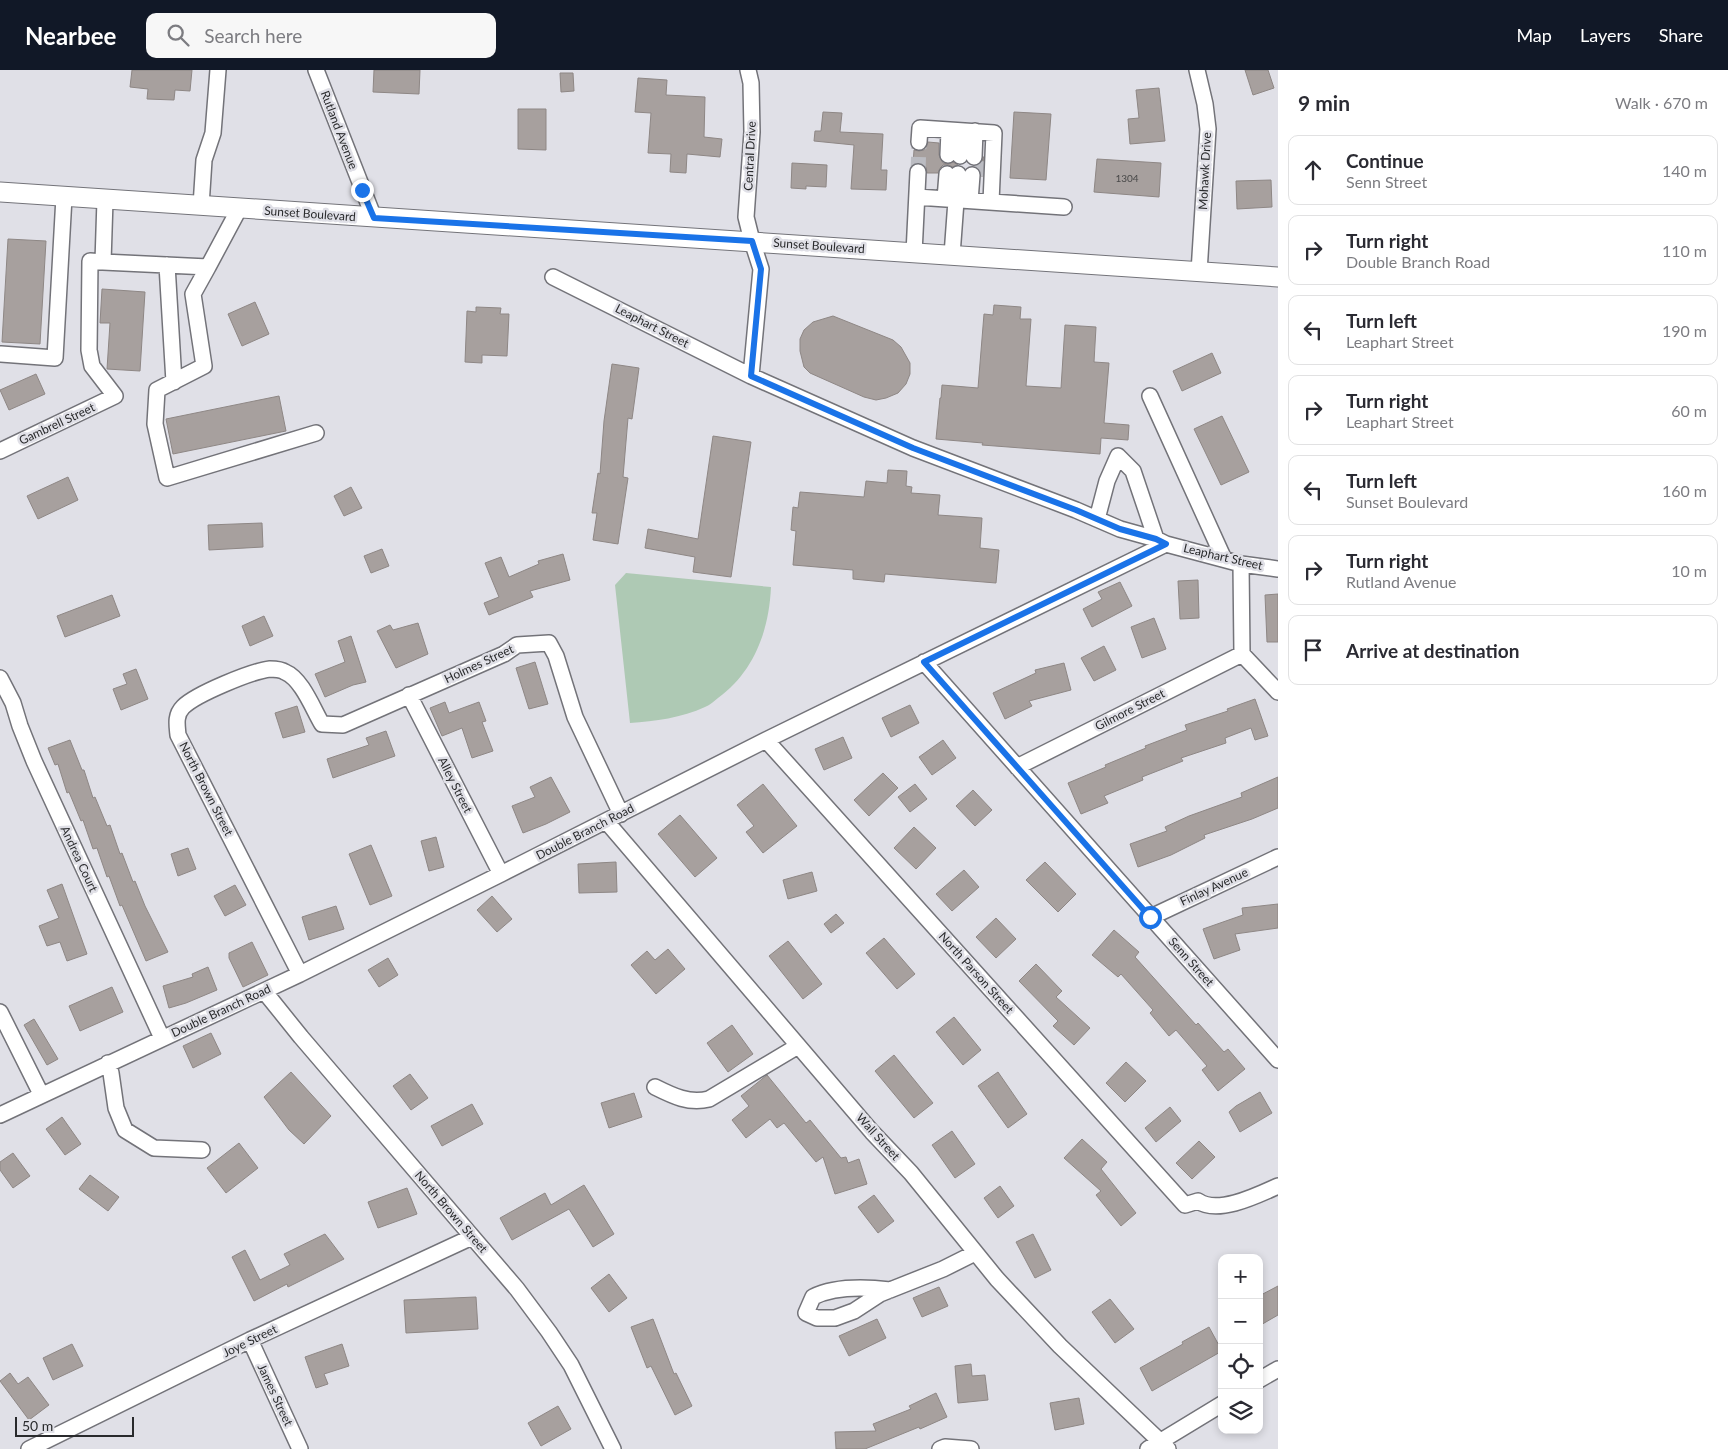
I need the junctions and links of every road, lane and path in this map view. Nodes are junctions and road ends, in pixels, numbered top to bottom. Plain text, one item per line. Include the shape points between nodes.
1 (218, 70) edge
2 (316, 70) edge
3 (748, 70) edge
4 (1197, 70) edge
5 (967, 131) junction
6 (919, 142) tunnel mouth
7 (918, 172) tunnel mouth
8 (0, 192) edge
9 (917, 196) junction
10 (64, 197) junction
11 (105, 200) junction
12 (968, 201) junction
13 (201, 206) junction
14 (1064, 207) dead end
15 (239, 209) junction
16 (374, 218) junction
17 (752, 241) junction
18 (914, 253) junction
19 (952, 256) junction
20 (103, 262) junction
21 (167, 265) junction
22 (208, 267) junction
23 (1199, 272) junction
24 (554, 277) dead end
25 (1278, 277) edge
26 (2, 354) dead end
27 (751, 376) junction
28 (174, 382) junction
29 (1150, 396) dead end
30 (316, 433) dead end
31 (0, 451) edge
32 (1097, 519) junction
33 (1161, 542) junction
34 (1224, 559) junction
35 (1241, 564) junction
36 (1278, 568) edge
37 (1242, 654) junction
38 (924, 662) junction
39 (0, 678) edge
40 (1278, 692) edge
41 (409, 696) junction
42 (322, 724) joint
43 (766, 740) junction
44 (1017, 767) junction
45 (621, 814) junction
46 (606, 821) junction
47 (1278, 857) edge
48 (501, 874) junction
49 (1150, 917) junction
50 (300, 974) junction
51 (264, 991) junction
52 (0, 1012) edge
53 (162, 1038) junction
54 (798, 1046) junction
55 (1278, 1060) edge
56 (108, 1063) junction
57 (656, 1087) dead end
58 (41, 1094) junction
59 (0, 1114) edge
60 (202, 1150) dead end
61 (1278, 1186) edge
62 (472, 1237) junction
63 (975, 1253) junction
64 (890, 1290) dead end
65 (250, 1340) junction
66 (1278, 1369) edge
67 (1263, 1378) edge
68 (1218, 1407) edge
69 (1159, 1447) edge
70 (29, 1449) edge
71 (300, 1449) edge
72 (613, 1449) edge
73 (940, 1449) edge
74 (971, 1449) edge

1 - 13 street via 213,133 204,160
2 - 16 street, Rutland Avenue
3 - 17 street, Central Drive via 752,132 746,217
4 - 23 street, Mohawk Drive via 1206,104 1208,129
5 - 5 street via 966,156
5 - 6 street via 920,128
5 - 12 street via 994,133
7 - 9 street
8 - 10 main road, Sunset Boulevard
9 - 12 street
9 - 18 street
10 - 11 main road, Sunset Boulevard
10 - 26 street via 55,358
11 - 13 main road, Sunset Boulevard
11 - 20 street
12 - 12 street via 964,175
12 - 14 street
12 - 19 street
13 - 15 main road, Sunset Boulevard
15 - 16 main road, Sunset Boulevard
15 - 22 street
16 - 17 main road, Sunset Boulevard
17 - 18 main road, Sunset Boulevard
17 - 27 street via 761,269
18 - 19 main road, Sunset Boulevard
19 - 23 main road, Sunset Boulevard
20 - 21 street
20 - 31 street, Gambrell Street via 90,261 89,350 92,366 115,396
21 - 22 street
21 - 28 street
22 - 28 street via 193,294 204,366
23 - 25 main road, Sunset Boulevard
24 - 27 street, Leaphart Street
27 - 32 street, Leaphart Street via 913,448
28 - 30 street via 157,390 155,424 167,478
29 - 34 street
32 - 33 street, Leaphart Street
32 - 33 street via 1107,481 1118,456 1133,471
33 - 34 street, Leaphart Street
33 - 38 street, Double Branch Road
34 - 35 street, Leaphart Street
35 - 36 street, Leaphart Street
35 - 37 street
37 - 40 street
37 - 44 street, Gilmore Street
38 - 43 street, Double Branch Road
38 - 44 street, Senn Street
39 - 53 street, Andrea Court via 13,703 34,761
41 - 42 street, Holmes Street via 343,726
41 - 45 street, Holmes Street via 517,646 549,643 575,717
41 - 48 street, Alley Street
42 - 50 street, North Brown Street via 297,680 285,672 271,669 247,675 198,696 182,708 176,721 178,736
43 - 45 street, Double Branch Road
43 - 61 street, North Parson Street via 1185,1205 1198,1201 1204,1206 1240,1202
44 - 49 street, Senn Street
45 - 46 street, Double Branch Road
46 - 48 street, Double Branch Road
46 - 54 street, Wall Street
47 - 49 street, Finlay Avenue
48 - 50 street, Double Branch Road
49 - 55 street, Senn Street
50 - 51 street, Double Branch Road
51 - 53 street, Double Branch Road
51 - 62 street, North Brown Street
52 - 58 street
53 - 56 street, Double Branch Road
54 - 57 street via 709,1099 686,1100
54 - 63 street, Wall Street via 911,1173
56 - 58 street, Double Branch Road
56 - 60 street via 116,1108 125,1130 154,1148
58 - 59 street, Double Branch Road
62 - 65 street, Joye Street
62 - 72 street, North Brown Street via 555,1340
63 - 64 street
63 - 69 street, Wall Street via 996,1279
65 - 70 street, Joye Street
65 - 71 street, James Street
66 - 67 street
68 - 69 street
73 - 74 street

